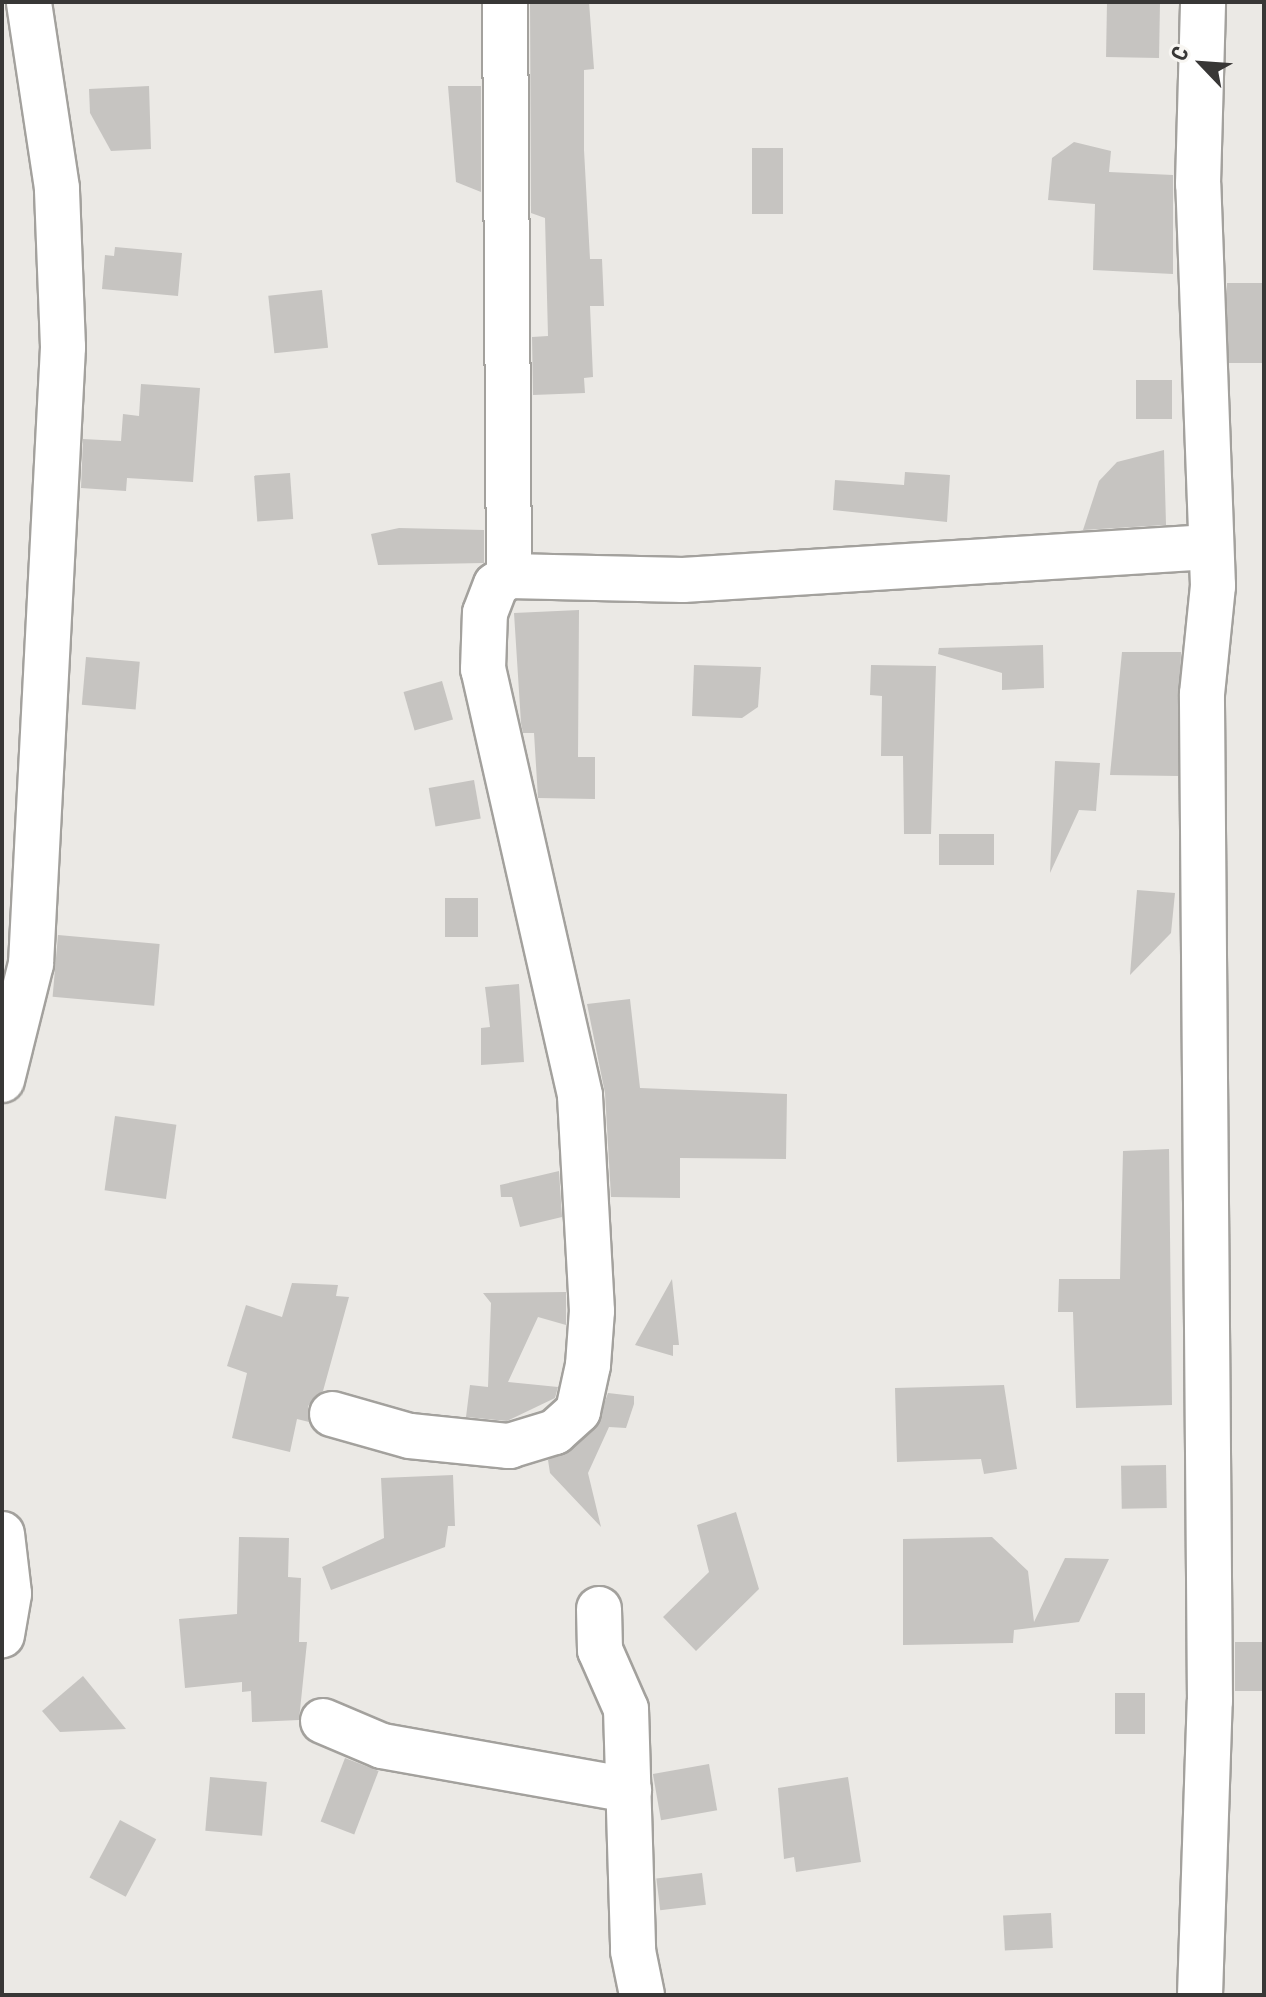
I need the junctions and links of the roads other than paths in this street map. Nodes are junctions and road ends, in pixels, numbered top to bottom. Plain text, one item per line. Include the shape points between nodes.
1 (29, 2) edge
2 (505, 2) edge
3 (1203, 2) edge
4 (1209, 547) junction
5 (509, 576) junction
6 (2, 1080) edge
7 (332, 1414) dead end
8 (2, 1534) edge
9 (599, 1609) dead end
10 (2, 1635) edge
11 (323, 1721) dead end
12 (629, 1790) junction
13 (642, 1995) edge
14 (1200, 1995) edge

1 - 6 street via 57,188 63,362 31,964
2 - 5 street
3 - 4 street via 1198,184
4 - 5 street via 730,578
4 - 14 street via 1202,799 1210,1701
5 - 7 street via 474,596 506,793 580,1095 592,1311 588,1365 578,1411 555,1432 509,1446 410,1436
8 - 10 street via 9,1594
9 - 12 street via 600,1650 626,1709
11 - 12 street via 382,1746
12 - 13 street via 633,1951

